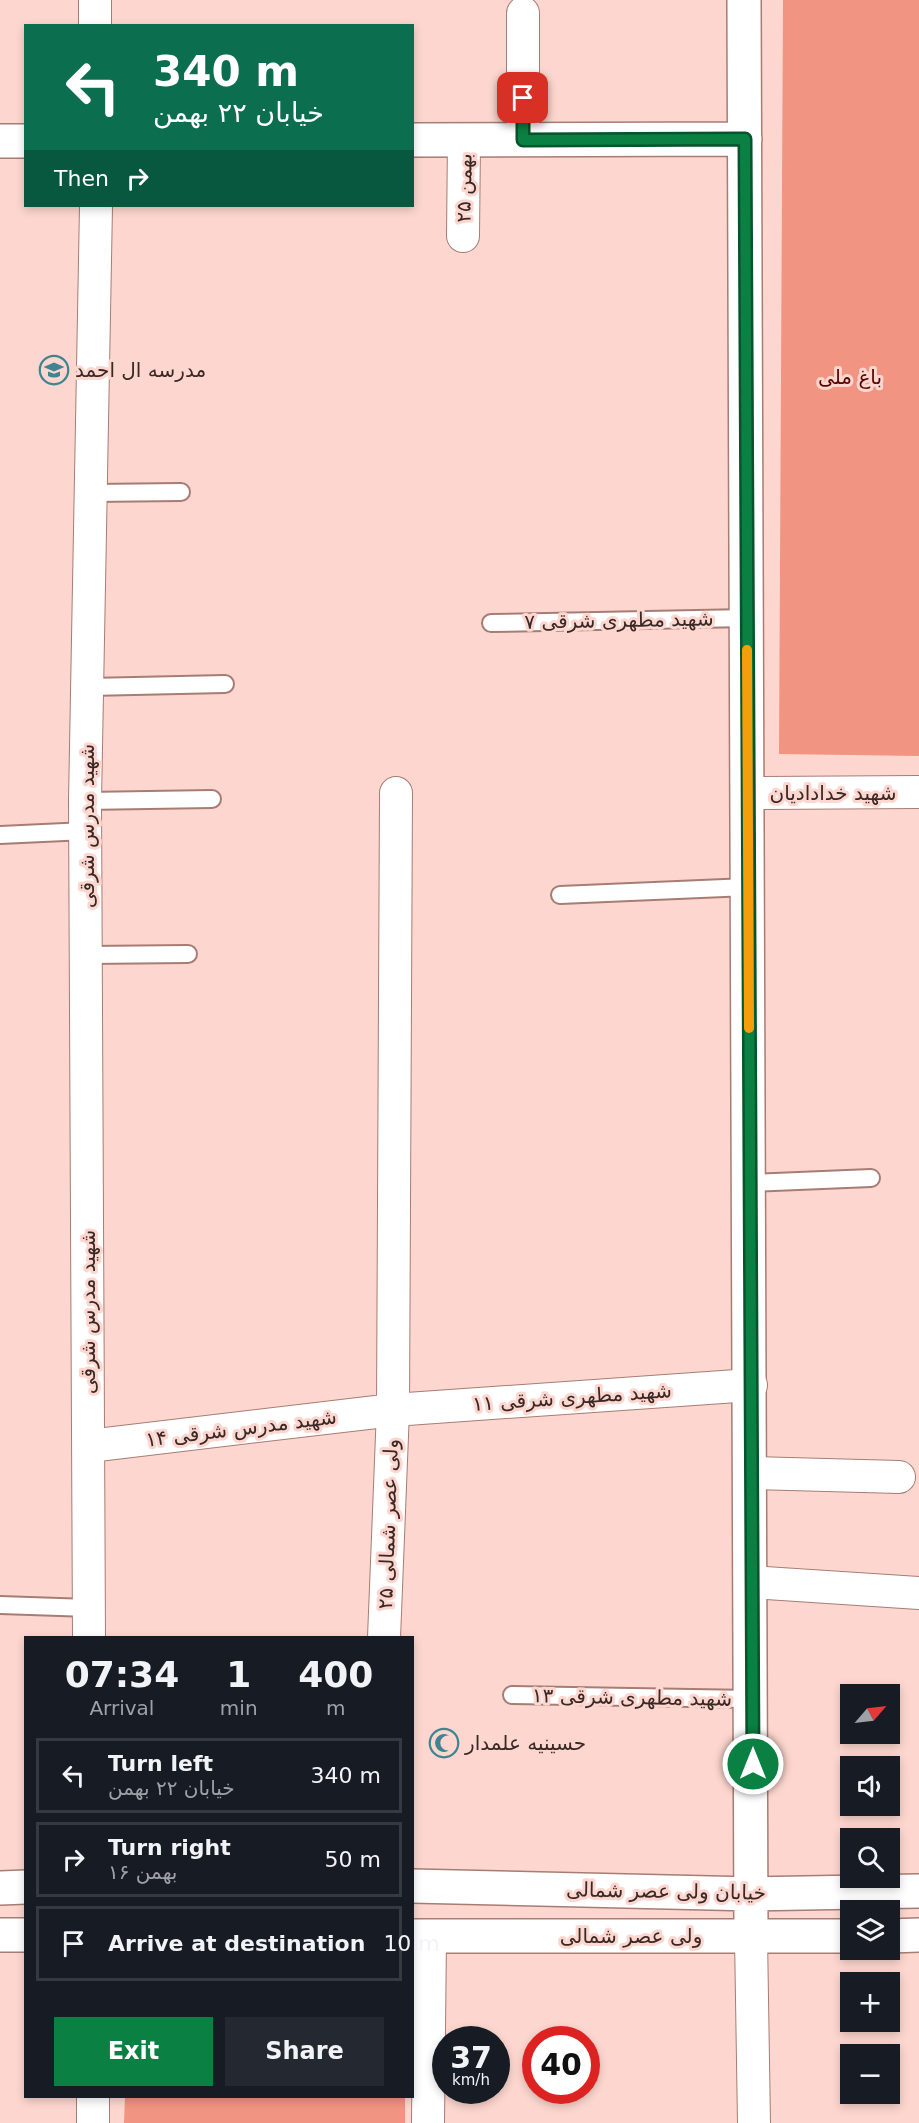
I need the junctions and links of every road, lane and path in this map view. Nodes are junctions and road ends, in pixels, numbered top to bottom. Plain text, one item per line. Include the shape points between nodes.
1 (95, 0) edge
2 (744, 0) edge
3 (523, 13) dead end
4 (95, 24) edge
5 (745, 139) junction
6 (414, 140) edge
7 (464, 140) junction
8 (523, 140) junction
9 (0, 141) edge
10 (24, 141) edge
11 (96, 207) edge
12 (463, 236) dead end
13 (181, 492) dead end
14 (92, 493) junction
15 (747, 618) junction
16 (491, 623) dead end
17 (225, 684) dead end
18 (89, 687) junction
19 (919, 792) edge
20 (396, 793) dead end
21 (748, 793) junction
22 (212, 799) dead end
23 (86, 816) junction
24 (0, 835) edge
25 (748, 887) junction
26 (560, 895) dead end
27 (188, 954) dead end
28 (88, 955) junction
29 (871, 1178) dead end
30 (750, 1183) junction
31 (751, 1384) junction
32 (393, 1410) junction
33 (88, 1446) junction
34 (751, 1473) junction
35 (899, 1477) dead end
36 (751, 1582) junction
37 (919, 1593) edge
38 (0, 1605) edge
39 (89, 1623) edge
40 (384, 1636) edge
41 (512, 1695) dead end
42 (752, 1699) junction
43 (414, 1886) edge
44 (24, 1887) edge
45 (0, 1888) edge
46 (919, 1890) edge
47 (753, 1894) junction
48 (0, 1935) edge
49 (24, 1935) edge
50 (900, 1935) edge
51 (919, 1935) edge
52 (752, 1936) junction
53 (840, 1936) edge
54 (422, 1937) edge
55 (93, 2098) edge
56 (93, 2123) edge
57 (428, 2123) edge
58 (754, 2123) edge

1 - 4 street
2 - 5 street
3 - 8 street
5 - 8 street
5 - 15 street
6 - 7 street
7 - 8 street
7 - 12 street, بهمن ۲۵
9 - 10 street
11 - 14 street, شهید مدرس شرقی
13 - 14 lane
14 - 18 street, شهید مدرس شرقی
15 - 16 lane, شهید مطهری شرقی ۷
15 - 21 street
17 - 18 lane
18 - 23 street, شهید مدرس شرقی
19 - 21 street, شهید خدادادیان
20 - 32 street, ولی عصر شمالی ۲۵
21 - 25 street
22 - 23 lane
23 - 24 lane
23 - 28 street, شهید مدرس شرقی
25 - 26 lane
25 - 30 street
27 - 28 lane
28 - 33 street, شهید مدرس شرقی
29 - 30 lane
30 - 31 street
31 - 32 street, شهید مطهری شرقی ۱۱
31 - 34 street
32 - 33 street, شهید مدرس شرقی ۱۴
32 - 40 street, ولی عصر شمالی ۲۵
33 - 39 street, شهید مدرس شرقی
34 - 35 street
34 - 36 street
36 - 37 street
36 - 42 street
38 - 39 lane
41 - 42 lane, شهید مطهری شرقی ۱۳
42 - 47 street
43 - 47 street, خیابان ولی عصر شمالی
44 - 45 street
46 - 47 street, خیابان ولی عصر شمالی
47 - 52 street
48 - 49 street
50 - 51 street
52 - 53 street, ولی عصر شمالی
52 - 54 street, ولی عصر شمالی
52 - 58 street
54 - 57 street
55 - 56 street

